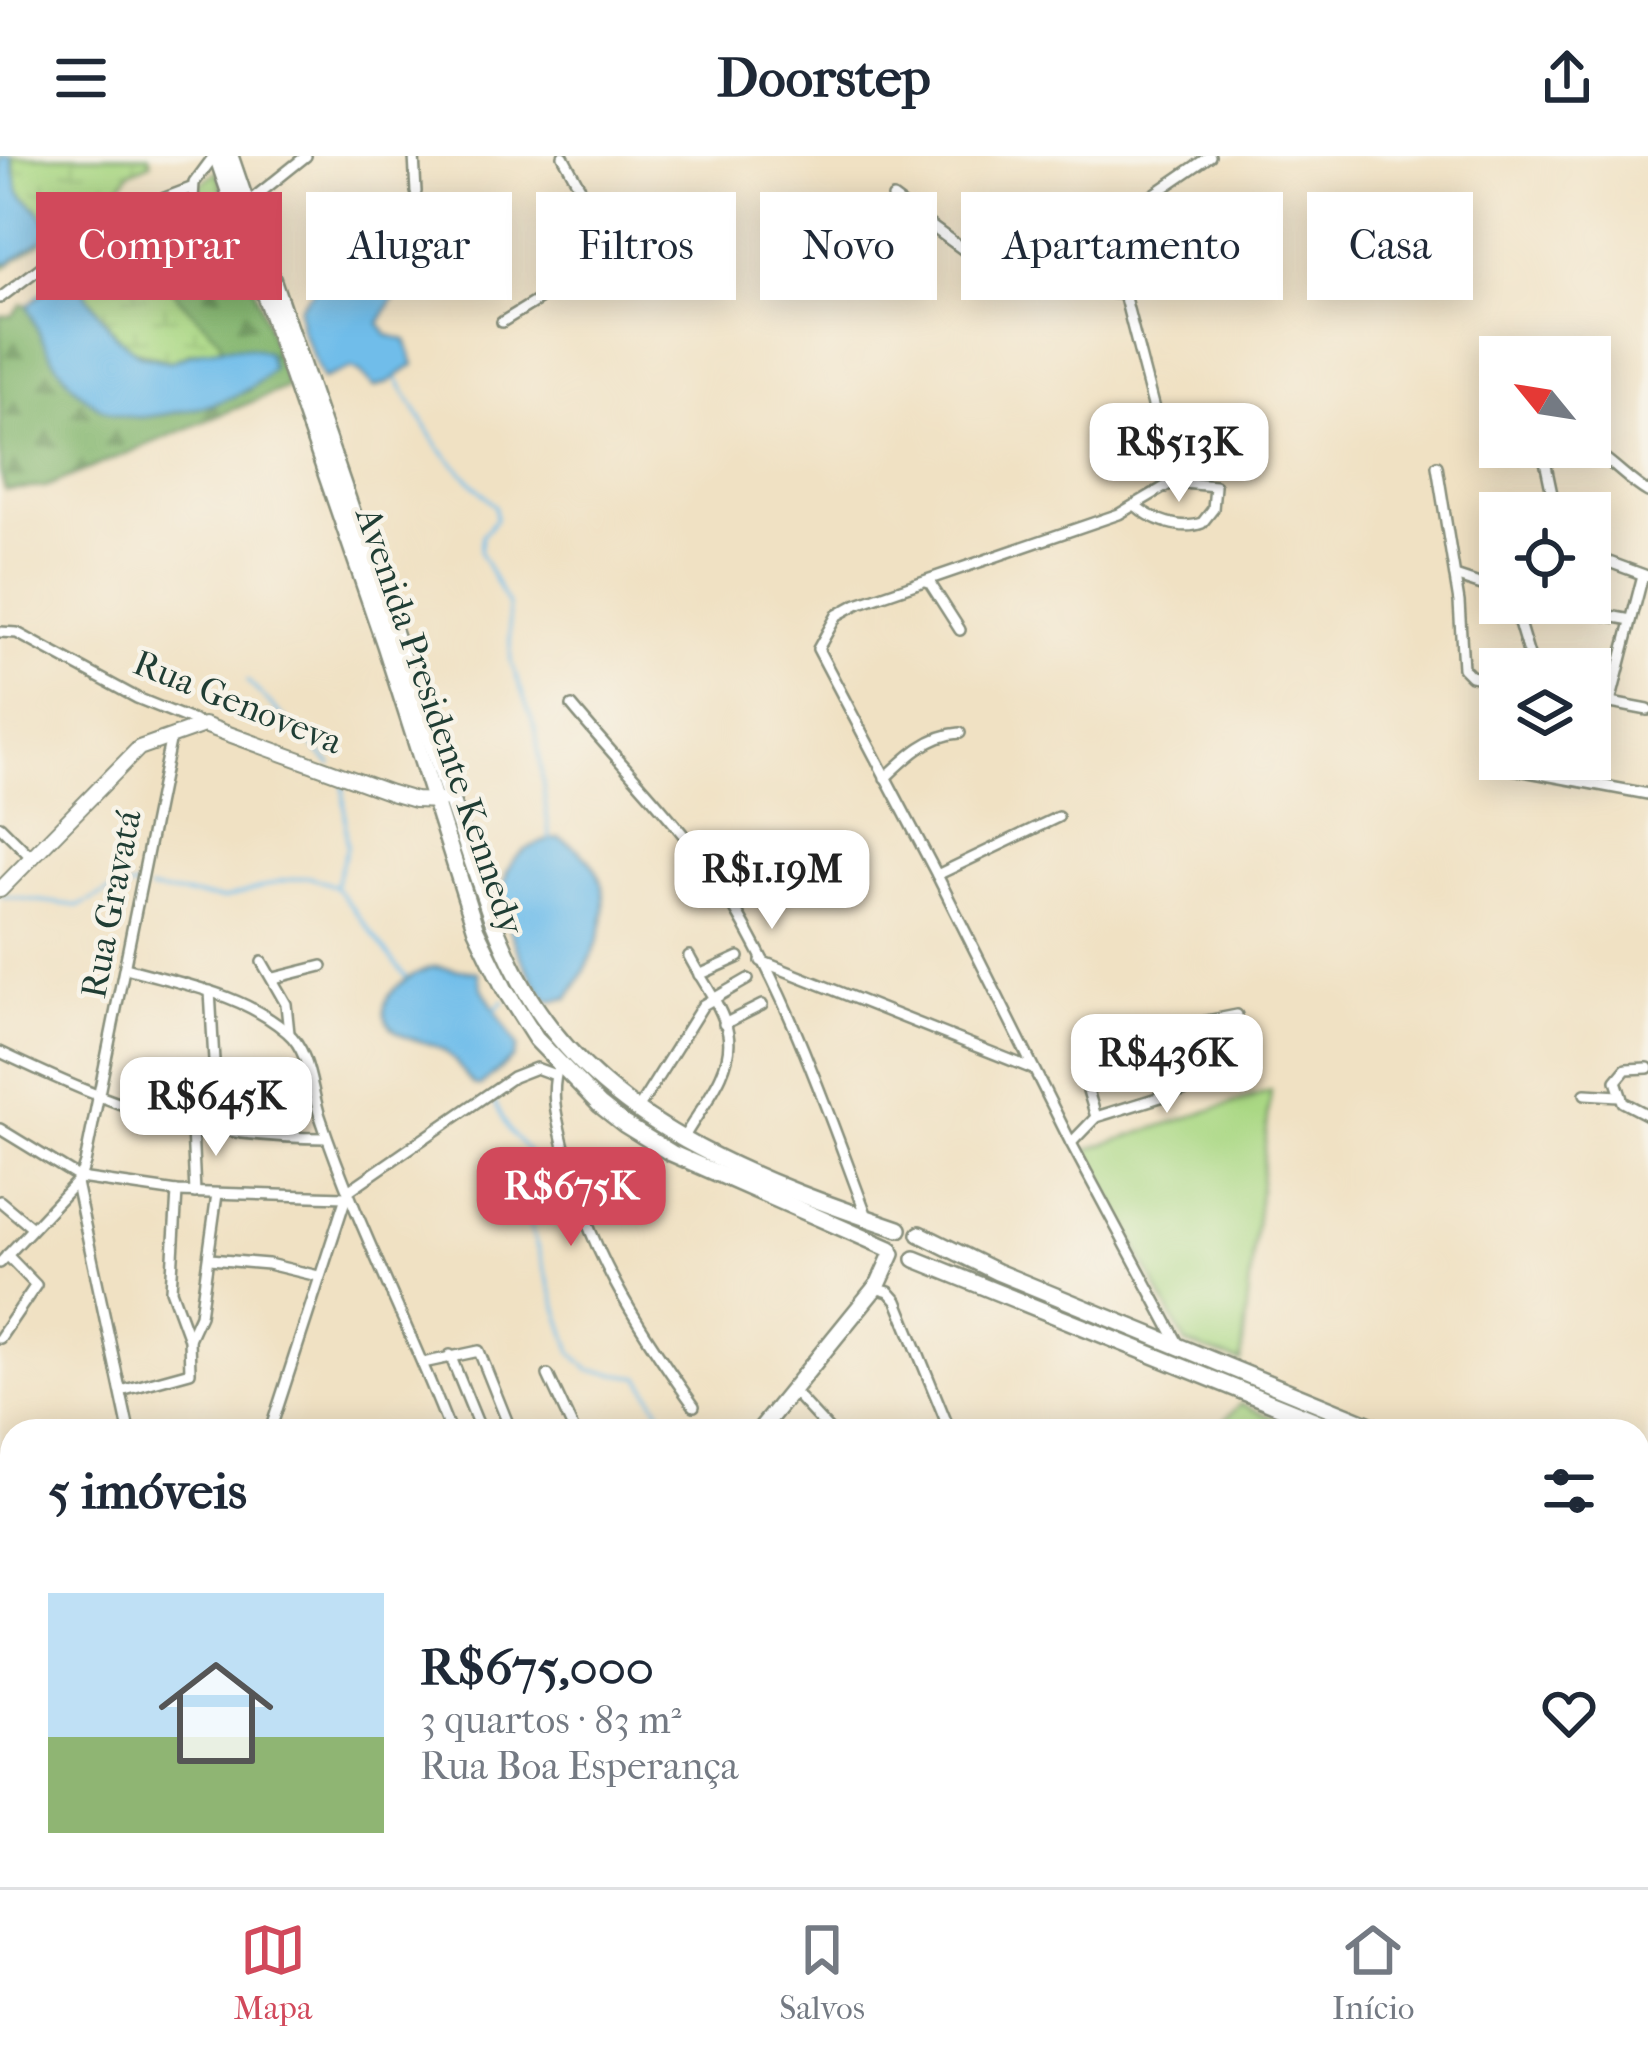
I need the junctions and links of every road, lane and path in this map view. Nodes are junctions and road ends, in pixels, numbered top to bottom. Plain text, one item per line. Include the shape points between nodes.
1 (215, 156) edge
2 (230, 156) edge
3 (306, 156) edge
4 (414, 156) edge
5 (563, 156) edge
6 (1210, 156) edge
7 (191, 188) junction
8 (416, 191) dead end
9 (179, 192) edge
10 (192, 192) edge
11 (233, 192) edge
12 (238, 192) edge
13 (263, 192) edge
14 (1158, 192) edge
15 (36, 270) edge
16 (0, 298) edge
17 (272, 300) edge
18 (274, 300) edge
19 (1126, 300) edge
20 (502, 322) dead end
21 (1611, 464) edge
22 (1436, 466) dead end
23 (1173, 482) junction
24 (1648, 492) edge
25 (1135, 505) junction
26 (1611, 562) edge
27 (1646, 575) edge
28 (1455, 576) junction
29 (928, 580) junction
30 (1479, 584) edge
31 (1611, 616) edge
32 (1631, 620) junction
33 (960, 630) dead end
34 (0, 632) edge
35 (1479, 678) edge
36 (1611, 699) edge
37 (1611, 703) edge
38 (572, 706) dead end
39 (1648, 710) edge
40 (204, 725) junction
41 (960, 733) dead end
42 (171, 736) junction
43 (885, 778) junction
44 (1572, 780) edge
45 (1648, 794) edge
46 (452, 798) junction
47 (434, 802) junction
48 (1058, 818) dead end
49 (0, 826) edge
50 (31, 857) junction
51 (938, 875) junction
52 (0, 890) edge
53 (689, 956) dead end
54 (739, 957) dead end
55 (761, 961) junction
56 (262, 962) dead end
57 (322, 966) dead end
58 (126, 968) junction
59 (699, 975) junction
60 (274, 978) junction
61 (748, 980) dead end
62 (210, 991) junction
63 (712, 998) junction
64 (762, 1005) dead end
65 (1237, 1015) dead end
66 (724, 1024) junction
67 (289, 1033) junction
68 (0, 1052) edge
69 (1648, 1068) edge
70 (557, 1069) junction
71 (1033, 1069) junction
72 (1248, 1070) dead end
73 (1585, 1094) dead end
74 (1618, 1096) junction
75 (99, 1097) junction
76 (637, 1111) junction
77 (1648, 1115) edge
78 (1096, 1117) junction
79 (192, 1128) junction
80 (0, 1129) edge
81 (218, 1131) junction
82 (327, 1138) junction
83 (683, 1138) junction
84 (1071, 1143) junction
85 (78, 1180) junction
86 (177, 1192) junction
87 (194, 1192) junction
88 (217, 1194) junction
89 (347, 1194) junction
90 (0, 1201) edge
91 (868, 1219) junction
92 (31, 1228) junction
93 (898, 1229) junction
94 (920, 1234) junction
95 (891, 1251) junction
96 (4, 1259) edge
97 (210, 1259) junction
98 (913, 1260) junction
99 (318, 1276) junction
100 (877, 1286) junction
101 (1130, 1335) junction
102 (0, 1338) edge
103 (189, 1339) junction
104 (1180, 1348) junction
105 (450, 1355) junction
106 (423, 1363) junction
107 (548, 1376) dead end
108 (121, 1391) junction
109 (793, 1391) junction
110 (694, 1406) dead end
111 (127, 1419) edge
112 (274, 1419) edge
113 (445, 1419) edge
114 (476, 1419) edge
115 (506, 1419) edge
116 (568, 1419) edge
117 (769, 1419) edge
118 (819, 1419) edge
119 (945, 1419) edge
120 (1315, 1419) edge
121 (1355, 1419) edge

1 - 7 street
1 - 11 main road, Avenida Presidente Kennedy
2 - 12 main road, Avenida Presidente Kennedy
3 - 13 street
4 - 8 street
5 - 20 street via 615,253
6 - 14 street
7 - 9 street
7 - 10 street
15 - 16 street
17 - 47 main road, Avenida Presidente Kennedy
18 - 46 main road, Avenida Presidente Kennedy
19 - 23 street
21 - 24 street
22 - 28 street
23 - 25 street
23 - 25 street via 1216,486 1202,523 1180,526
25 - 29 street
26 - 27 street
27 - 32 street
28 - 30 street
28 - 35 street via 1463,668
29 - 33 street
29 - 43 street via 843,610 818,649
31 - 32 street
32 - 36 street
34 - 40 street, Rua Genoveva
37 - 39 street
38 - 55 street via 706,864
40 - 42 street
40 - 47 street, Rua Genoveva via 391,794
41 - 43 street via 938,736
42 - 50 street via 140,748
42 - 58 street, Rua Gravatá
43 - 51 street
44 - 45 street
46 - 47 street
46 - 76 main road, Avenida Presidente Kennedy via 522,985 566,1047
47 - 70 main road, Avenida Presidente Kennedy via 490,962
48 - 51 street
49 - 50 street
50 - 52 street
51 - 71 street
53 - 59 street
54 - 59 street
55 - 71 street
55 - 91 street
56 - 60 street
57 - 60 street
58 - 62 street
58 - 75 street, Rua Gravatá
59 - 63 street
60 - 67 street
61 - 63 street
62 - 67 street
62 - 81 street
63 - 66 street
63 - 76 street
64 - 66 street
65 - 78 street via 1085,1052 1080,1064
66 - 83 street via 719,1078
67 - 82 street
68 - 75 street
69 - 74 street via 1619,1074
70 - 89 street via 513,1077
70 - 95 main road, Avenida Presidente Kennedy via 671,1154
70 - 110 street via 553,1097 584,1223 643,1333
71 - 84 street
72 - 78 street
73 - 74 street
74 - 77 street
75 - 79 street
75 - 85 street, Rua Gravatá
76 - 83 main road, Avenida Presidente Kennedy
78 - 84 street
79 - 81 street
79 - 87 street
80 - 85 street
81 - 82 street
82 - 89 street
83 - 91 main road, Avenida Presidente Kennedy
84 - 104 street
85 - 86 street
85 - 92 street
85 - 108 street
86 - 87 street
86 - 103 street via 171,1290
87 - 88 street
88 - 89 street
88 - 97 street
89 - 99 street
89 - 106 street
90 - 92 street
91 - 93 main road, Avenida Presidente Kennedy
92 - 96 street
93 - 94 main road, Avenida Presidente Kennedy
93 - 95 main road
94 - 98 main road via 923,1249
94 - 101 main road, Avenida Presidente Kennedy
95 - 98 main road, Avenida Presidente Kennedy
95 - 100 main road
96 - 102 street via 36,1285
97 - 99 street
97 - 103 street
98 - 100 main road
98 - 101 main road, Avenida Presidente Kennedy
99 - 112 street
100 - 109 main road
100 - 119 street via 897,1301
101 - 104 main road, Avenida Presidente Kennedy
101 - 120 main road, Avenida Presidente Kennedy
103 - 108 street via 186,1376
104 - 121 main road, Avenida Presidente Kennedy
105 - 106 street
105 - 114 street
105 - 115 street via 480,1352
106 - 113 street
107 - 116 street
108 - 111 street
109 - 117 main road
109 - 118 street

